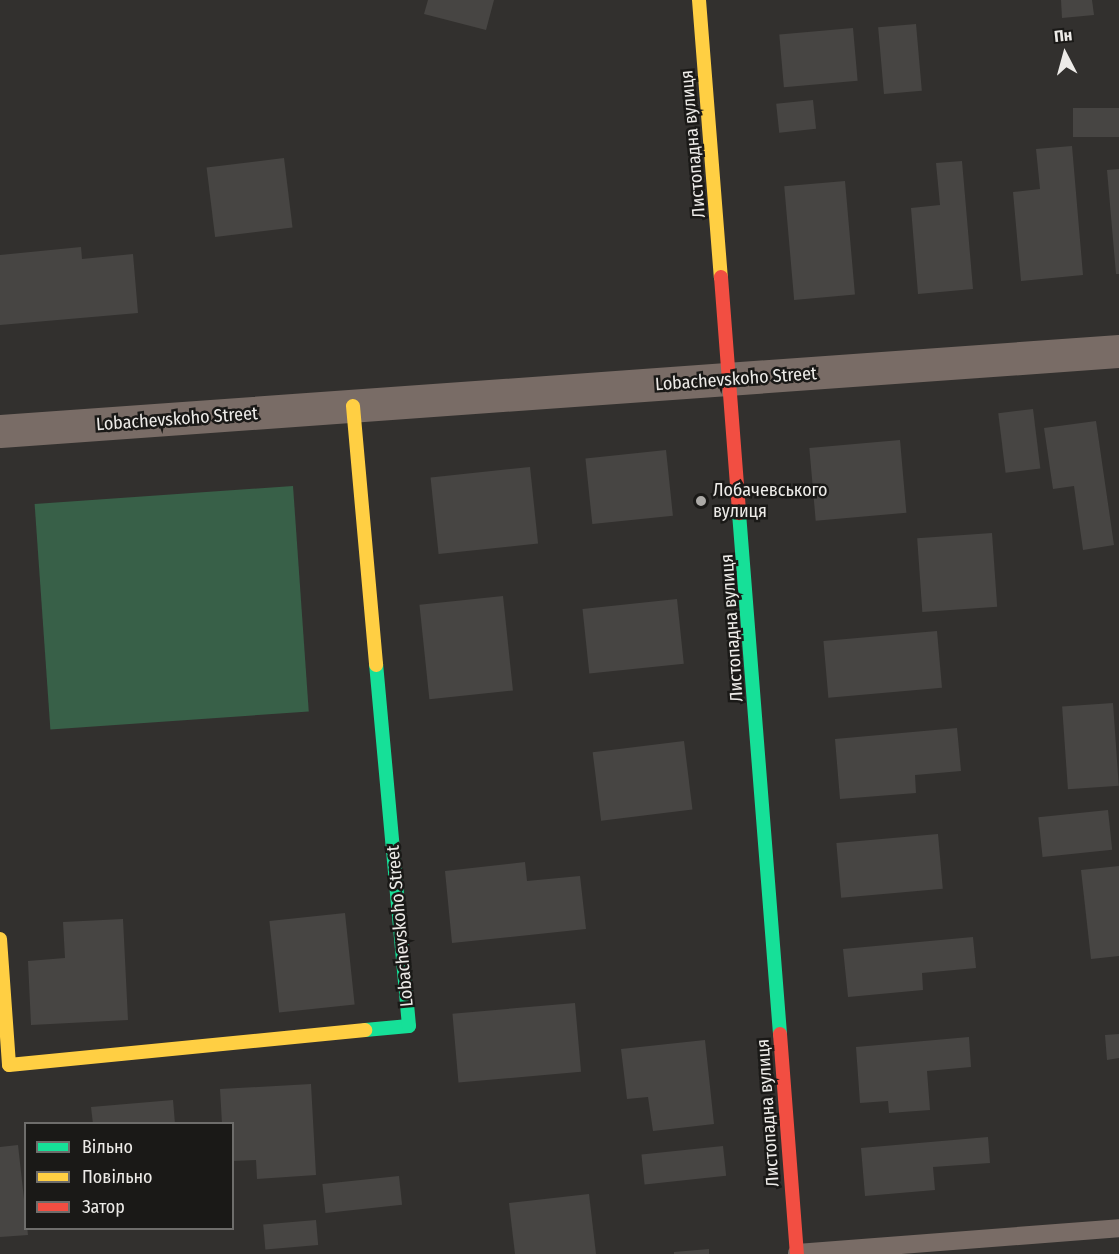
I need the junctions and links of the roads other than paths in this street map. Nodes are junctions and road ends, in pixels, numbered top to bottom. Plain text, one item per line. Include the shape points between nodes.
1 (699, 0) edge
2 (1119, 351) edge
3 (731, 379) junction
4 (354, 406) junction
5 (0, 431) edge
6 (0, 939) edge
7 (1119, 1228) edge
8 (797, 1254) edge

1 - 3 street, Листопадна вулиця
2 - 3 street, Lobachevskoho Street
3 - 4 street, Lobachevskoho Street
3 - 8 street, Листопадна вулиця
4 - 5 street, Lobachevskoho Street
4 - 6 street, Lobachevskoho Street via 409,1026 9,1065
7 - 8 lane

